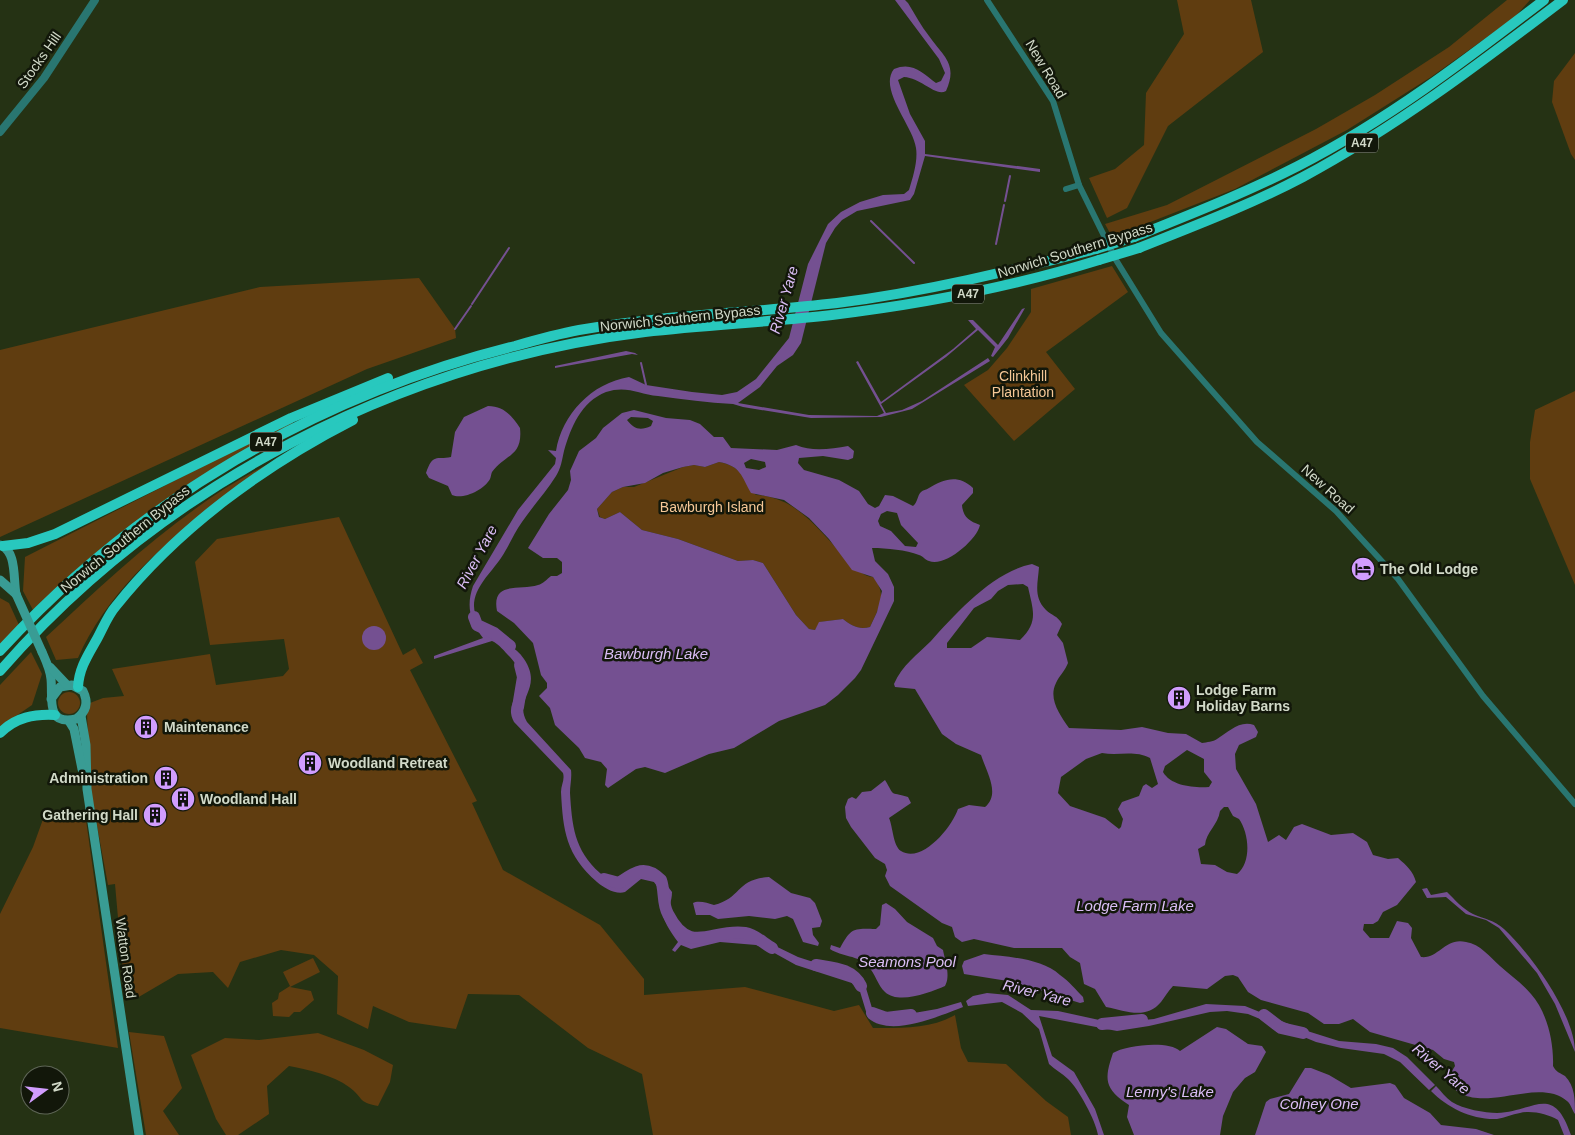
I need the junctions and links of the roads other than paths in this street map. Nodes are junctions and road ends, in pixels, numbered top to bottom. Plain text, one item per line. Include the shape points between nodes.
1 (95, 0) edge
2 (987, 0) edge
3 (1544, 0) edge
4 (1563, 0) edge
5 (0, 132) edge
6 (1079, 185) junction
7 (1066, 189) dead end
8 (578, 330) junction
9 (512, 357) junction
10 (1, 545) edge
11 (12, 565) junction
12 (0, 576) edge
13 (0, 580) edge
14 (16, 594) junction
15 (0, 651) edge
16 (48, 664) junction
17 (0, 671) edge
18 (78, 682) junction
19 (67, 685) junction
20 (51, 699) junction
21 (56, 715) junction
22 (81, 716) junction
23 (69, 721) junction
24 (0, 733) edge
25 (86, 784) junction
26 (1575, 804) edge
27 (139, 1135) edge

1 - 5 street, Stocks Hill via 44,78
2 - 6 street, New Road via 1053,101
3 - 8 highway, Norwich Southern Bypass / A47, bridge via 1367,126 1299,165 1134,237 972,280 838,302
4 - 9 highway, Norwich Southern Bypass / A47, bridge via 1435,97 1357,146 1253,201 1139,248 960,296 834,315 644,332
6 - 7 street
6 - 26 street, New Road via 1116,260 1161,332 1257,442 1336,511 1398,580 1483,696
8 - 10 highway, A47 via 470,352 374,383 291,418 55,534 28,543
8 - 15 highway, Norwich Southern Bypass / A47 via 456,360 399,380 344,402 253,449 168,503 86,568
9 - 17 highway, Norwich Southern Bypass / A47 via 434,381 357,411 231,477 175,513 92,579
9 - 18 highway, A47 via 405,396 352,421 248,484 190,529 114,607 81,665
10 - 11 main road via 12,557
11 - 12 main road
11 - 14 main road
13 - 14 main road
14 - 16 main road, bridge
16 - 19 main road
16 - 20 main road
18 - 19 main road
18 - 22 main road, Watton Road via 87,705
19 - 20 main road via 60,687
20 - 21 main road
21 - 23 main road
21 - 24 highway via 22,718
22 - 23 main road
22 - 25 main road, Watton Road via 86,746
23 - 25 main road, Watton Road via 74,729
25 - 27 main road, Watton Road

